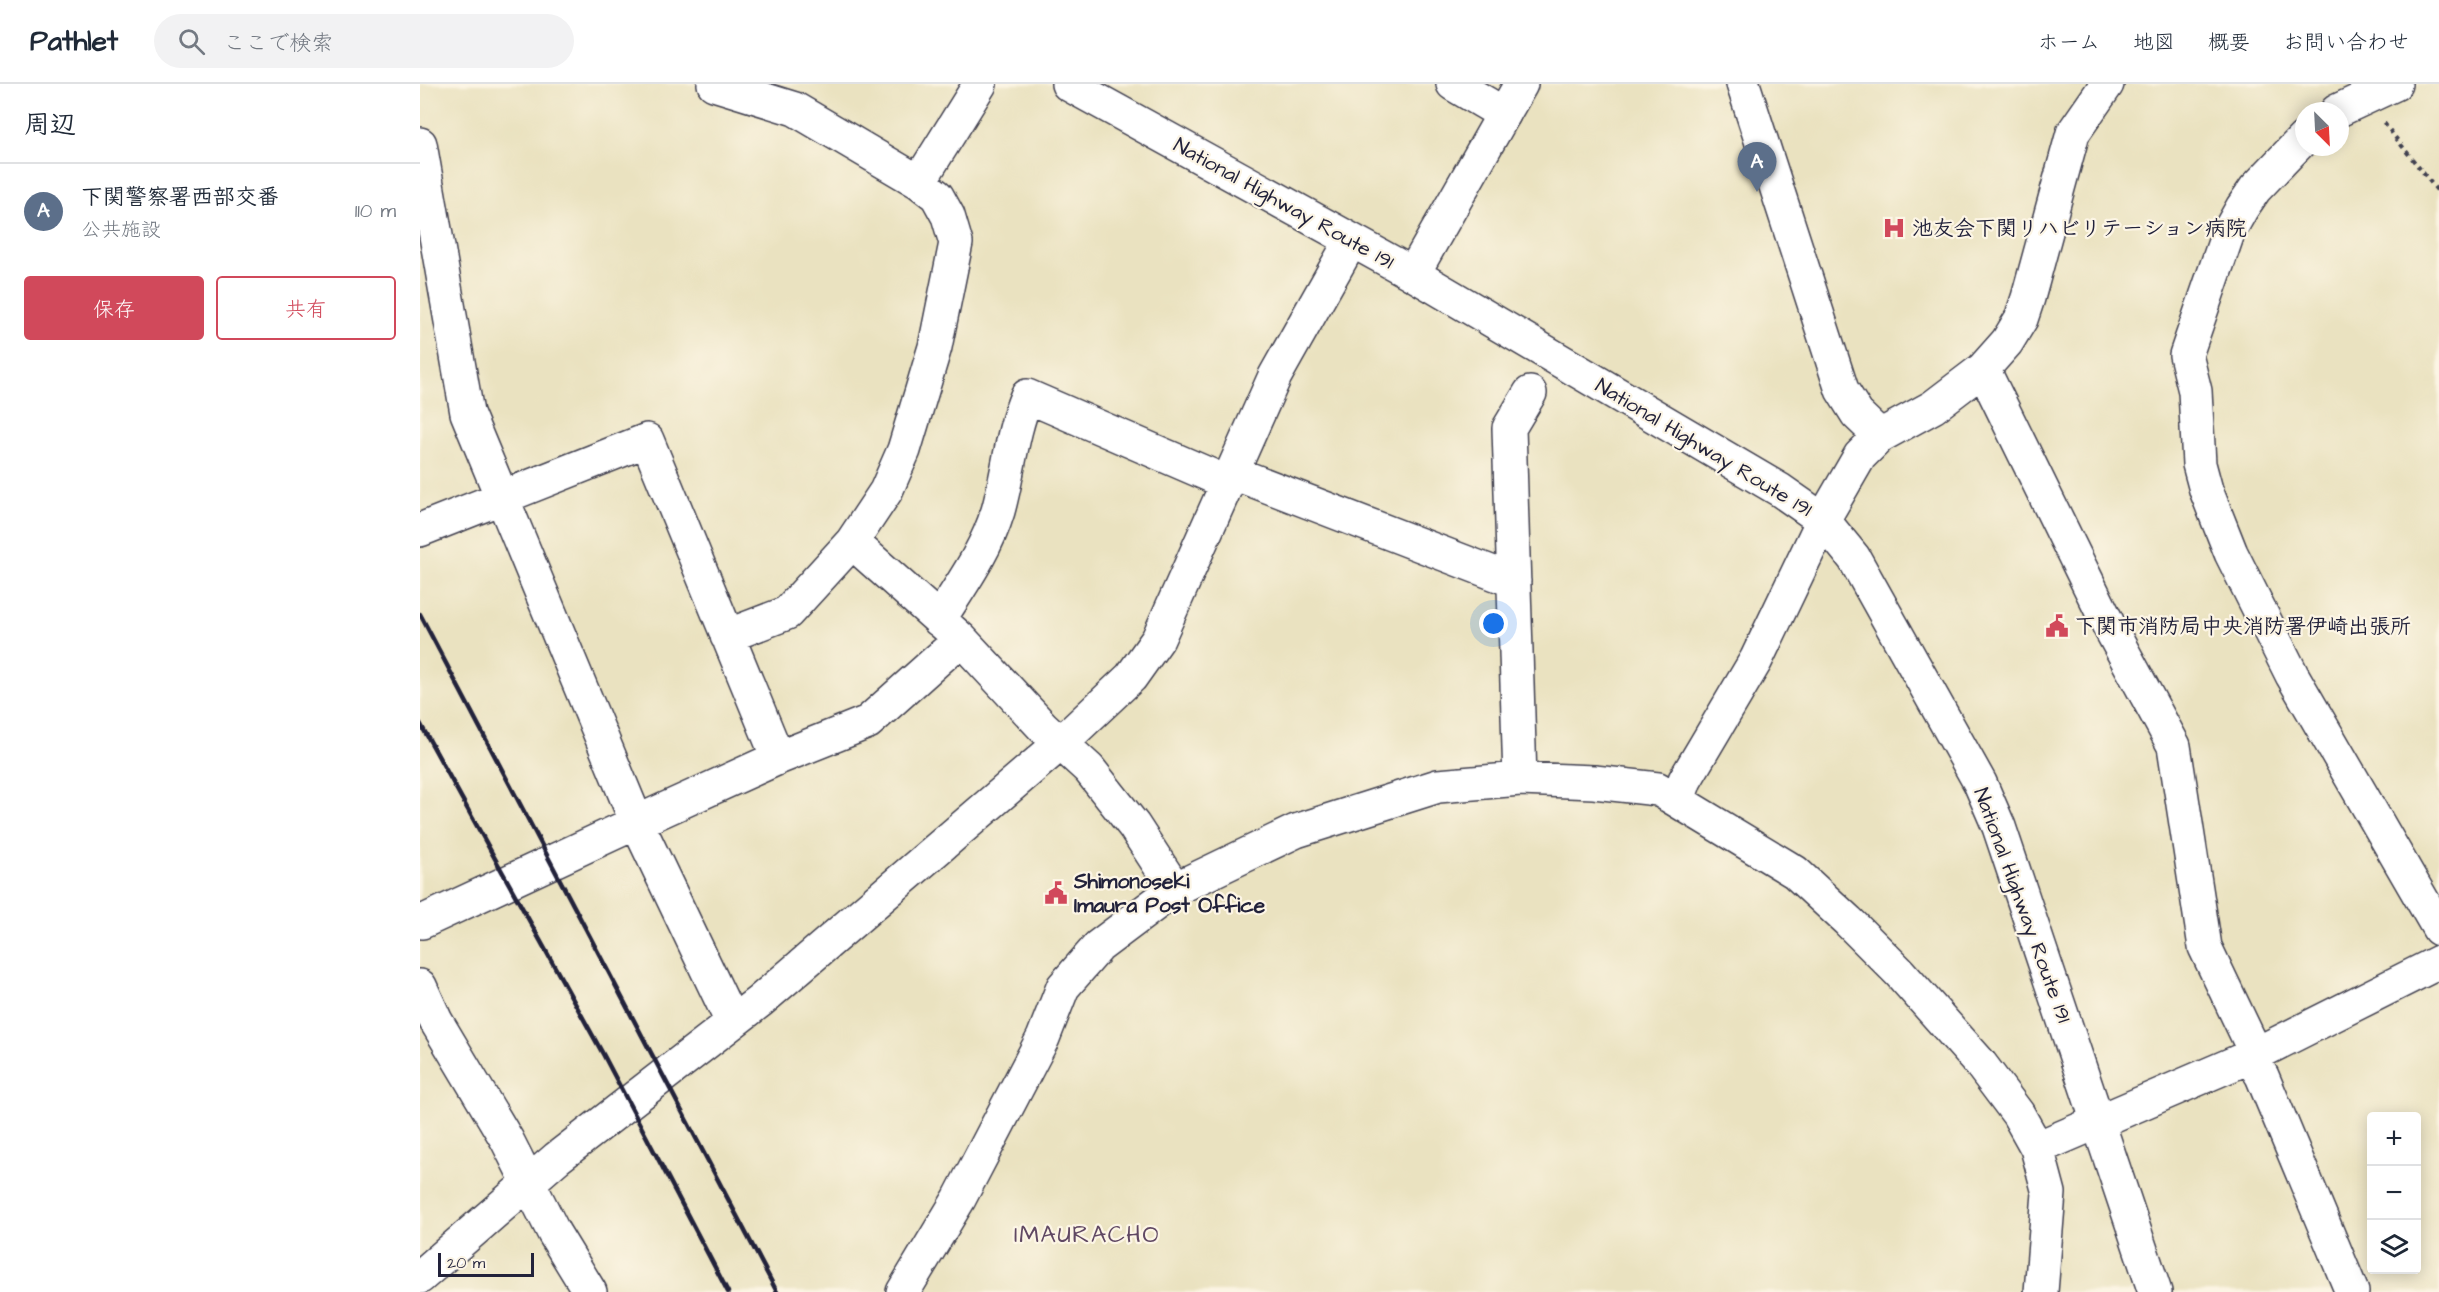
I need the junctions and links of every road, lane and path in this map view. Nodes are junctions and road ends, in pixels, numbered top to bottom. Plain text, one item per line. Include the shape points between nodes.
1 (714, 84) edge
2 (980, 84) edge
3 (1068, 84) edge
4 (1453, 84) edge
5 (1521, 84) edge
6 (1743, 84) edge
7 (2107, 84) edge
8 (2395, 84) edge
9 (2351, 98) edge
10 (1504, 114) junction
11 (420, 144) edge
12 (2295, 147) edge
13 (919, 182) junction
14 (2439, 193) edge
15 (1351, 241) junction
16 (1413, 274) junction
17 (1983, 369) junction
18 (1530, 393) dead end
19 (1880, 436) junction
20 (1229, 477) junction
21 (501, 497) junction
22 (1823, 520) junction
23 (420, 530) edge
24 (852, 542) junction
25 (1514, 581) junction
26 (950, 630) junction
27 (727, 636) junction
28 (1062, 742) junction
29 (778, 758) junction
30 (1520, 779) junction
31 (1678, 800) junction
32 (637, 823) junction
33 (1175, 889) junction
34 (422, 922) dead end
35 (2439, 929) edge
36 (2439, 962) edge
37 (420, 986) edge
38 (732, 1023) junction
39 (2253, 1056) junction
40 (2098, 1122) junction
41 (2037, 1148) junction
42 (529, 1182) junction
43 (420, 1277) edge
44 (590, 1292) edge
45 (903, 1292) edge
46 (2041, 1292) edge
47 (2155, 1292) edge
48 (2352, 1292) edge

1 - 13 main road via 795,109
2 - 13 main road
3 - 15 main road, National Highway Route 191
4 - 10 main road
5 - 10 main road
6 - 19 main road via 1842,390 1857,414
7 - 17 main road via 2073,133 2021,320
8 - 9 main road
9 - 14 path
10 - 16 main road
11 - 21 main road via 467,413
12 - 35 main road via 2255,189 2228,233 2186,355 2195,391 2199,464 2231,553 2292,675
13 - 24 main road via 937,196 956,243 935,347 904,450 886,490
15 - 16 main road, National Highway Route 191
15 - 20 main road via 1275,376
16 - 22 main road, National Highway Route 191 via 1780,490
17 - 19 main road via 1933,407
17 - 39 main road via 2110,628 2174,746 2205,947
18 - 25 main road via 1509,428
19 - 22 main road via 1860,456
20 - 25 main road
20 - 26 main road via 1027,396 1015,423 998,512
20 - 28 main road via 1158,639 1131,677
21 - 23 main road
21 - 27 main road via 647,440
21 - 32 main road
22 - 31 main road via 1756,660 1685,780
22 - 40 main road, National Highway Route 191 via 1854,558 1984,791
24 - 26 main road
24 - 27 main road via 788,613
25 - 30 main road
26 - 28 main road
26 - 29 main road via 868,722
27 - 29 main road
28 - 33 main road via 1134,826
28 - 38 main road
29 - 32 main road
30 - 31 main road via 1658,789
30 - 33 main road via 1438,786 1407,794 1296,831
31 - 41 main road via 1795,872 1848,921 1979,1062 2018,1114
32 - 34 main road
32 - 38 main road
33 - 45 main road via 1099,946 1063,987 1042,1038 959,1198
36 - 39 main road
37 - 42 main road via 436,1021
38 - 42 main road
39 - 40 main road
39 - 48 main road
40 - 41 main road
40 - 47 main road, National Highway Route 191
41 - 46 main road via 2049,1194
42 - 43 main road
42 - 44 main road

